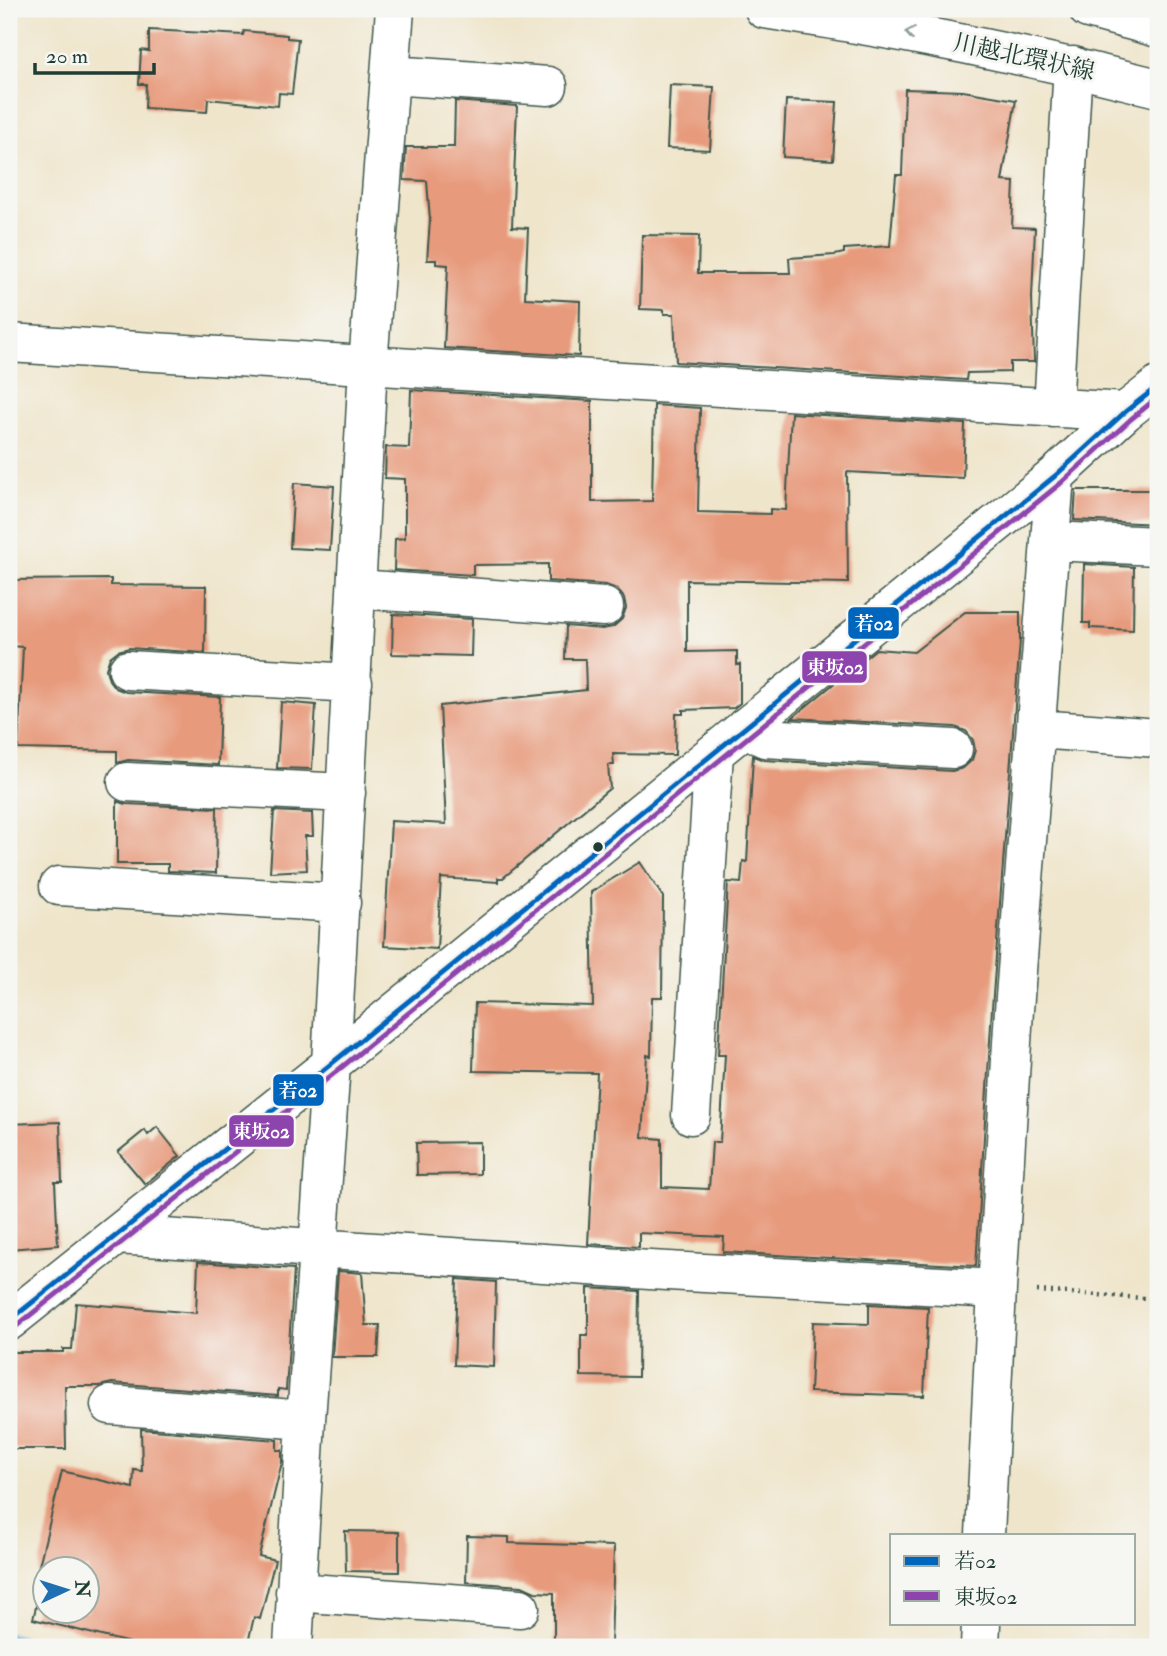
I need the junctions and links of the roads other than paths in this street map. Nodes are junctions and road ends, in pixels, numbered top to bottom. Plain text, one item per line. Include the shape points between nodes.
1 (395, 9) edge
2 (764, 9) edge
3 (1088, 9) edge
4 (1158, 28) edge
5 (1073, 66) junction
6 (390, 75) junction
7 (548, 86) dead end
8 (1158, 88) edge
9 (9, 343) edge
10 (368, 365) junction
11 (1158, 386) edge
12 (1053, 408) junction
13 (1125, 412) junction
14 (1055, 476) junction
15 (1051, 541) junction
16 (1158, 546) edge
17 (358, 589) junction
18 (604, 607) dead end
19 (128, 670) dead end
20 (353, 683) junction
21 (745, 727) junction
22 (1037, 729) junction
23 (1158, 738) edge
24 (953, 749) dead end
25 (714, 753) junction
26 (127, 782) dead end
27 (346, 793) junction
28 (59, 886) dead end
29 (341, 903) junction
30 (331, 1064) junction
31 (691, 1115) dead end
32 (117, 1235) junction
33 (318, 1249) junction
34 (997, 1289) junction
35 (9, 1321) edge
36 (110, 1405) dead end
37 (306, 1420) junction
38 (985, 1534) edge
39 (295, 1592) junction
40 (520, 1608) dead end
41 (981, 1624) edge
42 (293, 1647) edge
43 (980, 1647) edge

1 - 6 street
5 -> 2 street, 川越北環状線
3 - 4 street
5 - 8 street, 川越北環状線
5 - 12 street
6 - 7 street
6 - 10 street
9 - 10 street
10 - 12 street
10 - 17 street
11 - 13 street
12 - 13 street
13 - 14 street
14 - 15 street
14 - 21 street
15 - 16 street
15 - 22 street
17 - 18 street
17 - 20 street
19 - 20 street
20 - 27 street
21 - 24 street via 765,738
21 - 25 street
22 - 23 street
22 - 34 street
25 - 30 street
25 - 31 street
26 - 27 street
27 - 29 street
28 - 29 street
29 - 30 street
30 - 32 street
30 - 33 street
32 - 33 street
32 - 35 street
33 - 34 street
33 - 37 street
34 - 38 street
36 - 37 street
37 - 39 street
39 - 40 street
39 - 42 street
41 - 43 street

